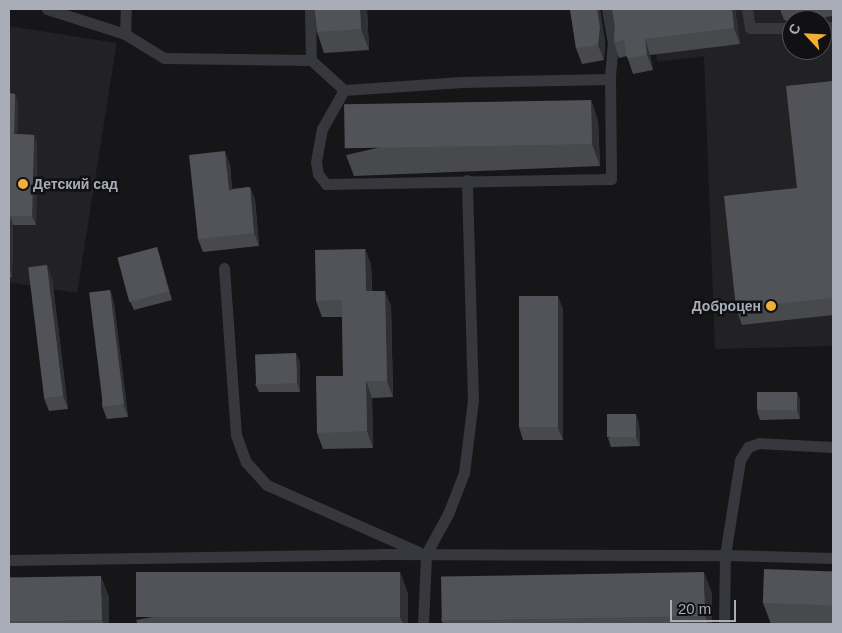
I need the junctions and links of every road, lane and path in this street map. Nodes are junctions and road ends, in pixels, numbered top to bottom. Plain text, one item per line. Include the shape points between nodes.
1 (48, 9) edge
2 (126, 9) edge
3 (310, 9) edge
4 (607, 9) edge
5 (747, 9) edge
6 (782, 28) edge
7 (125, 34) junction
8 (311, 60) junction
9 (610, 79) junction
10 (344, 90) junction
11 (467, 180) junction
12 (224, 268) dead end
13 (833, 447) edge
14 (426, 554) junction
15 (725, 555) junction
16 (833, 558) edge
17 (9, 560) edge
18 (423, 624) edge
19 (724, 624) edge

1 - 7 lane
2 - 7 lane
3 - 8 lane
4 - 9 lane via 613,42
5 - 6 lane via 750,28
7 - 8 lane via 164,58
8 - 10 lane
9 - 10 lane via 462,82
9 - 11 lane via 611,179
10 - 11 lane via 322,129 316,162 318,174 326,184
11 - 14 lane via 473,325 472,418 464,472 448,514
12 - 14 lane via 236,435 246,462 267,485
13 - 15 lane via 759,443 748,447 740,460
14 - 15 lane
14 - 17 lane
14 - 18 lane
15 - 16 lane
15 - 19 lane

